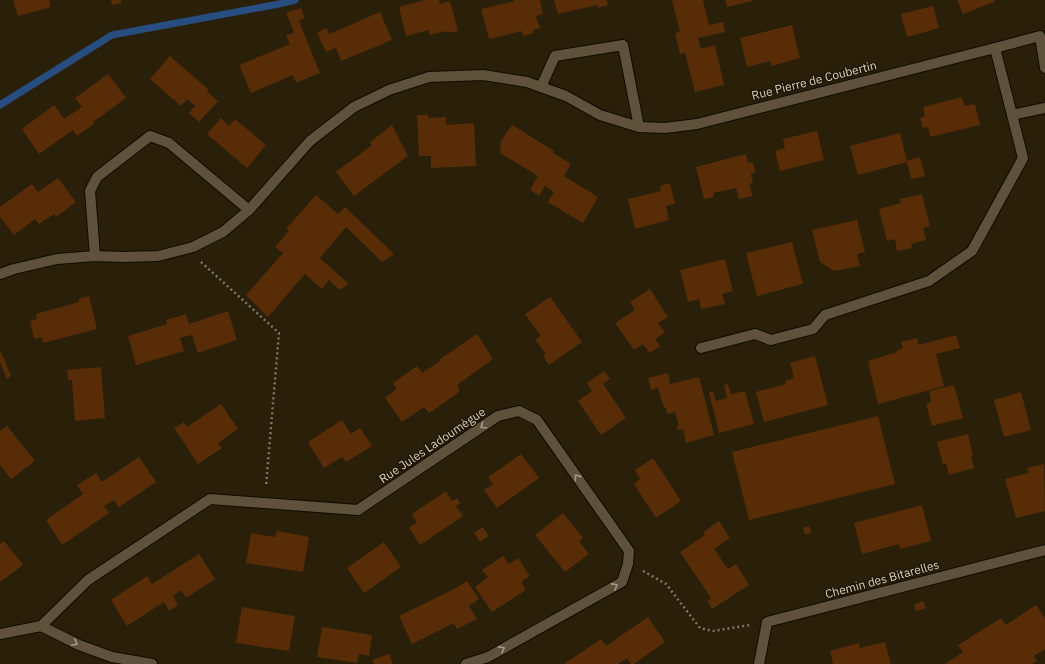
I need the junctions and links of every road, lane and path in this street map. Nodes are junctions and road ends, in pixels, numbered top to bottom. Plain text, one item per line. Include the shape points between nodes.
1 (994, 48) junction
2 (1045, 68) edge
3 (541, 87) junction
4 (1045, 108) edge
5 (1012, 115) junction
6 (639, 127) junction
7 (249, 210) junction
8 (193, 247) junction
9 (95, 256) junction
10 (0, 274) edge
11 (701, 348) dead end
12 (265, 503) junction
13 (1045, 550) edge
14 (628, 564) junction
15 (767, 622) junction
16 (41, 626) junction
17 (0, 634) edge
18 (152, 664) edge
19 (466, 664) edge
20 (759, 664) edge

1 - 2 street, Rue Pierre de Coubertin via 1040,36
1 - 5 street
1 - 6 street, Rue Pierre de Coubertin via 697,124 665,128
3 - 6 street, Rue Pierre de Coubertin via 566,96 600,116
3 - 6 street via 555,56 624,45
3 - 7 street, Rue Pierre de Coubertin via 527,82 483,75 429,77 389,90 354,107 310,141
4 - 5 street
5 - 11 street via 1023,158 972,251 929,282 825,315 813,328 772,340 755,334
7 - 8 street, Rue Pierre de Coubertin via 223,232
7 - 9 street via 169,143 150,136 97,177 90,191
8 - 9 street, Rue Pierre de Coubertin via 158,256
8 - 12 path via 203,264 279,333
9 - 10 street, Rue Pierre de Coubertin via 57,259
14 -> 12 street, Rue Jules Ladoumègue via 628,551 537,420 519,411 498,416 358,510
12 - 16 street, Rue Jules Ladoumègue via 210,499 88,580
13 - 15 street, Chemin des Bitarelles
14 - 15 path via 666,584 700,628 713,631
19 -> 14 street via 488,657 622,582
15 - 20 street
16 - 17 street
16 -> 18 street via 86,648 112,657

